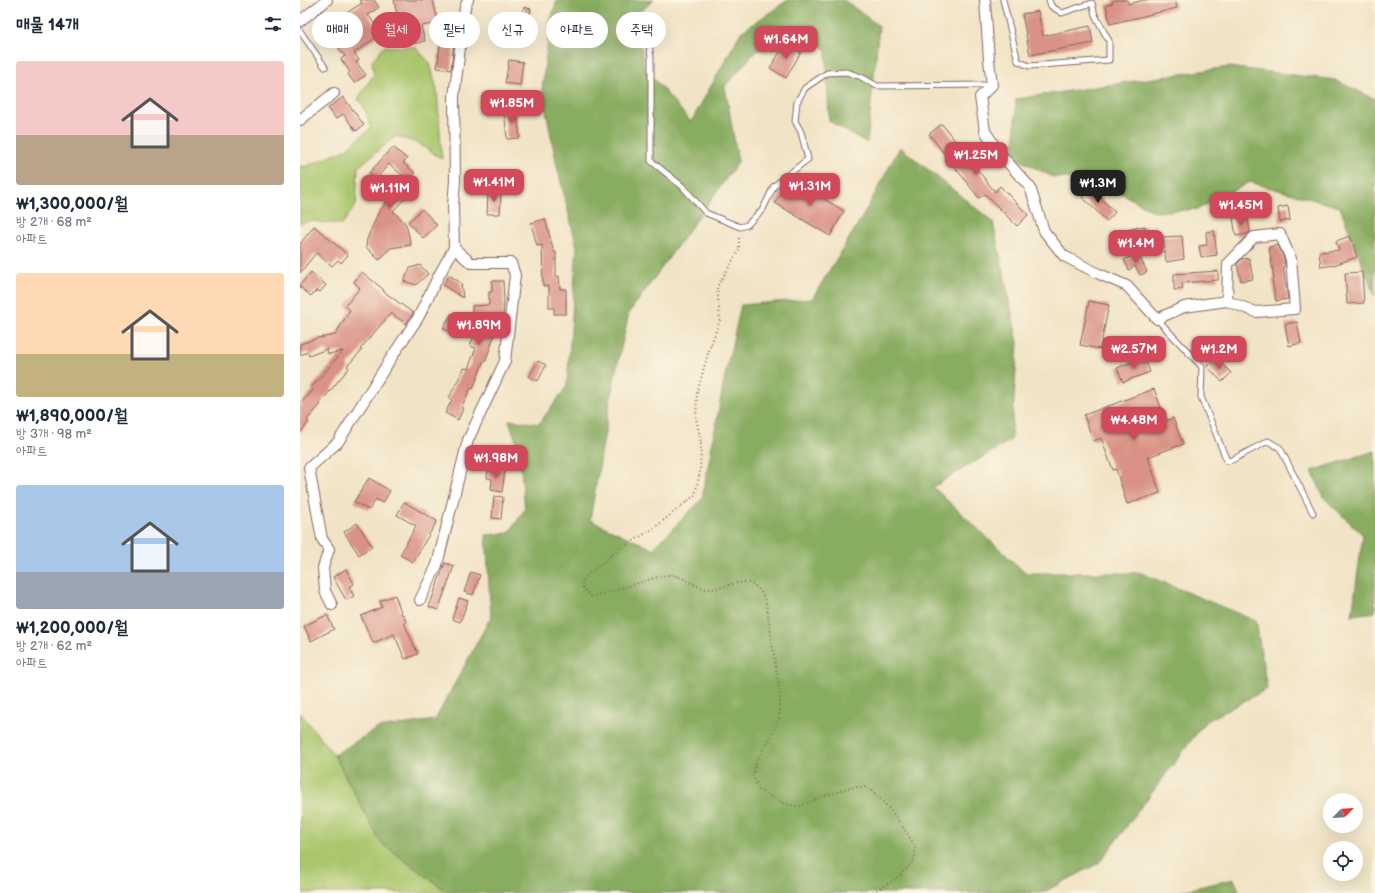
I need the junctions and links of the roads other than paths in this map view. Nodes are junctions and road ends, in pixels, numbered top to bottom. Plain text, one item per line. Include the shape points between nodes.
1 (327, 0) edge
2 (468, 0) edge
3 (985, 0) edge
4 (1004, 0) edge
5 (1049, 0) edge
6 (1093, 2) edge
7 (300, 21) edge
8 (300, 31) edge
9 (650, 48) edge
10 (325, 67) dead end
11 (992, 86) junction
12 (334, 93) dead end
13 (300, 120) edge
14 (454, 248) junction
15 (1227, 301) junction
16 (1157, 319) junction
17 (1312, 513) dead end
18 (420, 600) dead end
19 (332, 605) dead end

1 - 7 street
2 - 14 street via 454,97
3 - 11 street
4 - 6 lane via 1018,60 1029,66 1109,60 1109,41 1095,15
5 - 6 lane via 1052,6 1062,13
8 - 10 lane
9 - 11 lane via 651,161 682,186 706,213 740,227 747,225 763,209 774,186 808,159 796,121 797,102 805,88 827,73 847,72 876,86
11 - 16 street via 980,97 985,132 1000,154 1030,187 1044,231 1064,256 1127,286
12 - 13 street
14 - 18 street via 470,263 511,263 515,275 505,361 468,440 437,565
14 - 19 street via 418,318 338,442 309,468 322,539 329,549 323,568 325,591
15 - 15 street via 1228,264 1254,237 1280,234 1291,260 1295,309 1256,312
15 - 16 street via 1184,307
16 - 17 lane via 1202,367 1201,398 1227,461 1268,441 1280,448

